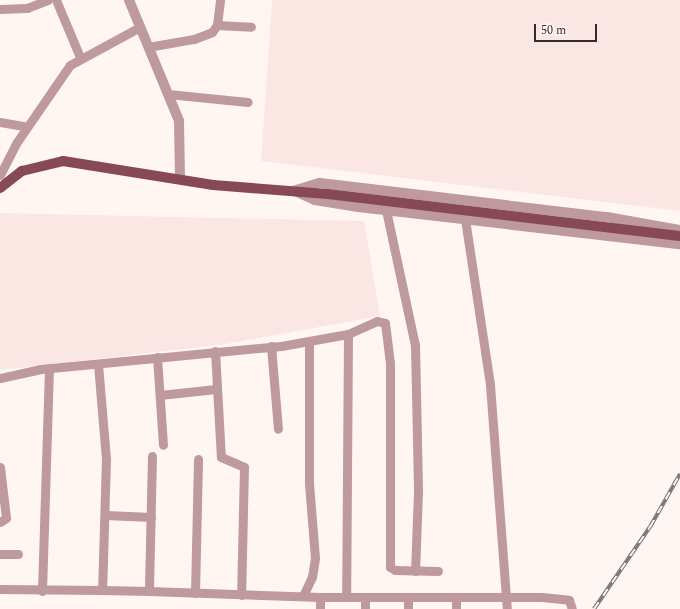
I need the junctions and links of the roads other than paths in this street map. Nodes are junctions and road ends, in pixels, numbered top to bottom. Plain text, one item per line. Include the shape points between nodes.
1 (48, 0) edge
2 (56, 0) edge
3 (129, 0) edge
4 (220, 0) edge
5 (0, 9) edge
6 (217, 25) junction
7 (140, 27) junction
8 (251, 27) dead end
9 (148, 47) junction
10 (80, 57) junction
11 (168, 94) junction
12 (248, 102) dead end
13 (0, 122) edge
14 (27, 127) junction
15 (0, 175) edge
16 (180, 178) junction
17 (0, 188) edge
18 (293, 191) junction
19 (386, 210) junction
20 (465, 218) junction
21 (680, 230) edge
22 (680, 236) edge
23 (680, 244) edge
24 (348, 334) junction
25 (309, 342) junction
26 (271, 346) junction
27 (215, 351) junction
28 (157, 357) junction
29 (98, 364) junction
30 (49, 368) junction
31 (0, 378) edge
32 (216, 389) junction
33 (160, 395) junction
34 (278, 430) dead end
35 (163, 445) dead end
36 (152, 456) dead end
37 (198, 459) dead end
38 (0, 467) edge
39 (105, 515) junction
40 (151, 517) junction
41 (0, 522) edge
42 (0, 554) edge
43 (18, 554) dead end
44 (415, 570) junction
45 (438, 571) dead end
46 (0, 589) edge
47 (102, 590) junction
48 (149, 590) junction
49 (42, 591) junction
50 (195, 593) junction
51 (241, 595) junction
52 (303, 596) junction
53 (320, 597) junction
54 (346, 597) junction
55 (365, 597) junction
56 (456, 597) junction
57 (408, 598) junction
58 (506, 598) junction
59 (320, 609) edge
60 (365, 609) edge
61 (408, 609) edge
62 (456, 609) edge
63 (507, 609) edge
64 (572, 609) edge

1 - 5 street via 27,8
2 - 10 street
3 - 7 street
4 - 6 street
6 - 8 street
6 - 9 street via 201,38
7 - 9 street
7 - 10 street
9 - 11 street
10 - 14 street via 62,74
11 - 12 street
11 - 16 street via 180,129
13 - 14 street
14 - 15 street
16 - 17 main road via 63,161 22,171
16 - 18 main road via 256,190
18 - 19 street via 315,200
18 - 21 street via 320,183 607,217
18 - 22 main road
19 - 20 street
19 - 44 street via 415,345 418,491
20 - 23 street
20 - 58 street via 490,385
24 - 25 street
24 - 44 street via 377,320 385,323 390,363 390,567 395,570
24 - 54 street
25 - 26 street
25 - 52 street via 309,483 315,565
26 - 27 street
26 - 34 street
27 - 28 street
27 - 32 street
28 - 29 street
28 - 33 street
29 - 30 street
29 - 39 street via 106,459
30 - 31 street
30 - 49 street
32 - 33 street
32 - 51 street via 221,457 244,467
33 - 35 street
36 - 40 street
37 - 50 street
38 - 41 street via 6,518
39 - 40 street
39 - 47 street
40 - 48 street
42 - 43 street
44 - 45 street
46 - 49 street
47 - 48 street
47 - 49 street
48 - 50 street
50 - 51 street
51 - 52 street
52 - 53 street
53 - 54 street
53 - 59 street
54 - 55 street
55 - 57 street
55 - 60 street
56 - 57 street
56 - 58 street
56 - 62 street
57 - 61 street
58 - 63 street
58 - 64 street via 569,600

